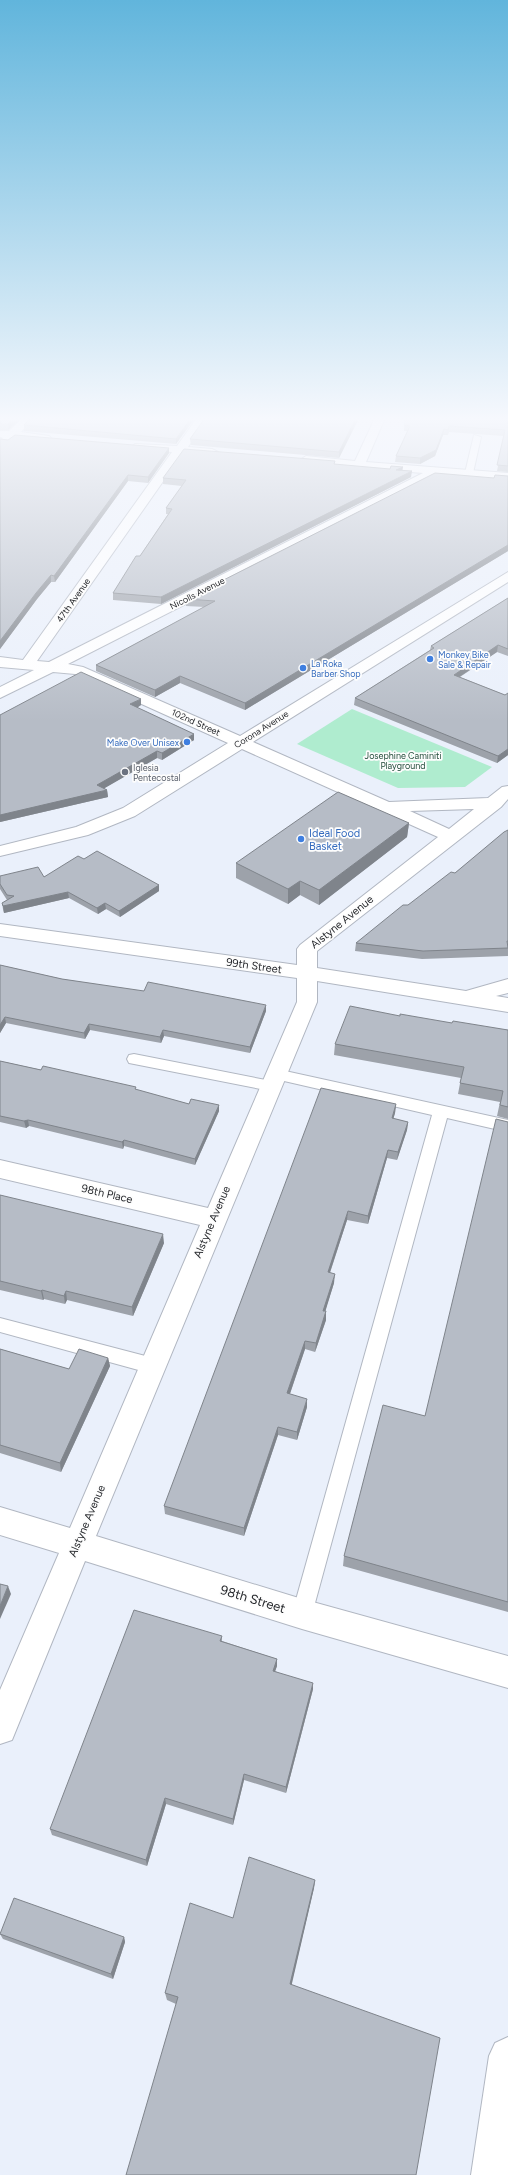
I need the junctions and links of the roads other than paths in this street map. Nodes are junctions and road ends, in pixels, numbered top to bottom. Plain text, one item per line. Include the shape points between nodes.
1 (130, 520) edge
2 (341, 520) edge
3 (508, 576) edge
4 (0, 662) edge
5 (27, 665) junction
6 (50, 668) junction
7 (0, 693) edge
8 (241, 742) junction
9 (508, 791) edge
10 (500, 803) edge
11 (386, 807) junction
12 (450, 836) junction
13 (0, 851) edge
14 (0, 930) edge
15 (307, 973) junction
16 (508, 986) edge
17 (466, 998) junction
18 (508, 1005) edge
19 (134, 1059) dead end
20 (274, 1080) junction
21 (442, 1111) junction
22 (508, 1126) edge
23 (0, 1169) edge
24 (214, 1219) junction
25 (0, 1325) edge
26 (153, 1366) junction
27 (0, 1521) edge
28 (78, 1544) junction
29 (302, 1614) junction
30 (508, 1672) edge
31 (0, 1728) edge
32 (508, 2056) edge
33 (491, 2175) edge

1 - 5 street, 47th Avenue
2 - 6 street, Nicolls Avenue
3 - 8 street, Corona Avenue
4 - 5 street, 102nd Street
5 - 6 street, 102nd Street
6 - 7 street, Nicolls Avenue
6 - 8 street, 102nd Street via 78,670
8 - 11 street, 102nd Street
8 - 13 street, Corona Avenue via 126,814 82,831
9 - 10 street, Alstyne Avenue
10 - 11 street, 102nd Street
10 - 12 street, Alstyne Avenue
11 - 12 street, 102nd Street
12 - 15 street, Alstyne Avenue via 307,949
14 - 15 street, 99th Street
15 - 17 street, 99th Street
15 - 20 street, Alstyne Avenue via 307,1002
16 - 17 street
17 - 18 street, 99th Street
19 - 20 lane
20 - 21 lane
20 - 24 street, Alstyne Avenue
21 - 22 lane
21 - 29 lane
23 - 24 street, 98th Place
24 - 26 street, Alstyne Avenue
25 - 26 lane
26 - 28 street, Alstyne Avenue
27 - 28 street, 98th Street
28 - 29 street, 98th Street
28 - 31 street, Alstyne Avenue
29 - 30 street, 98th Street
32 - 33 street

